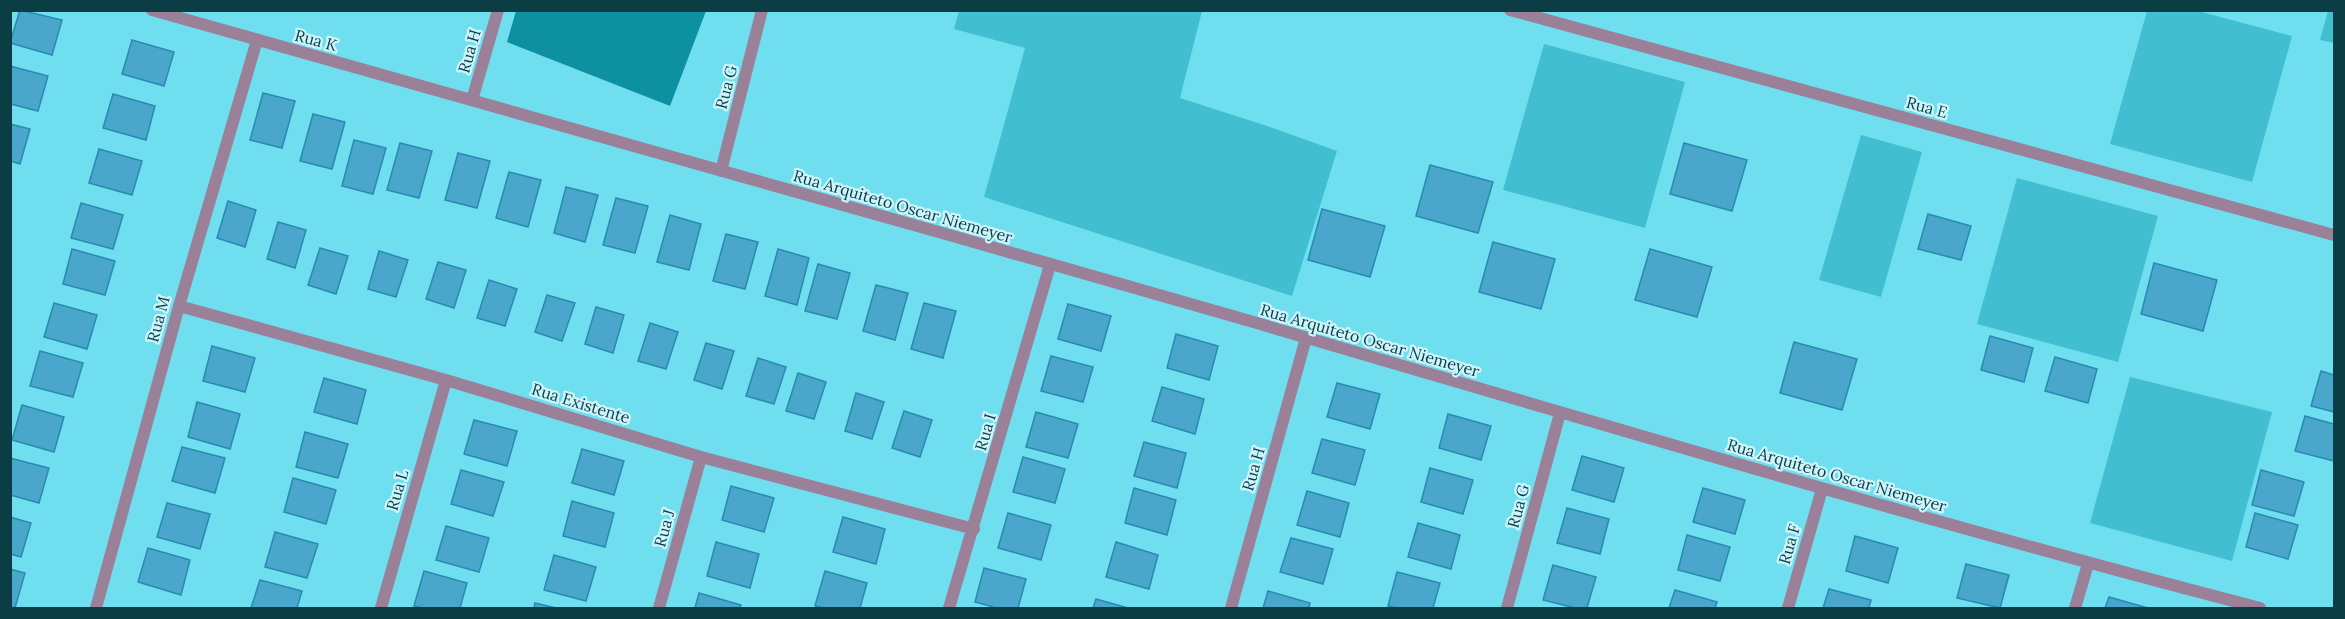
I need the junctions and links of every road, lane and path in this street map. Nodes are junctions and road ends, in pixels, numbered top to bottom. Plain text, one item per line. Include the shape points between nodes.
1 (152, 10) edge
2 (498, 10) edge
3 (762, 10) edge
4 (1510, 10) edge
5 (257, 40) junction
6 (472, 100) junction
7 (721, 171) junction
8 (2334, 235) edge
9 (1050, 265) junction
10 (179, 306) junction
11 (1306, 338) junction
12 (446, 380) junction
13 (1560, 413) junction
14 (701, 457) junction
15 (1822, 489) junction
16 (974, 529) junction
17 (2088, 564) junction
18 (96, 609) edge
19 (381, 609) edge
20 (659, 609) edge
21 (949, 609) edge
22 (1231, 609) edge
23 (1507, 609) edge
24 (1788, 609) edge
25 (2075, 609) edge
26 (2260, 609) edge

1 - 5 street, Rua K
2 - 6 street, Rua H
3 - 7 street, Rua G
4 - 8 street, Rua E
5 - 6 street, Rua K
5 - 10 street, Rua M
6 - 7 street, Rua Arquiteto Oscar Niemeyer
7 - 9 street, Rua Arquiteto Oscar Niemeyer
9 - 11 street, Rua Arquiteto Oscar Niemeyer
9 - 16 street, Rua I
10 - 12 street, Rua Existente
10 - 18 street, Rua M
11 - 13 street, Rua Arquiteto Oscar Niemeyer
11 - 22 street, Rua H
12 - 14 street, Rua Existente
12 - 19 street, Rua L
13 - 15 street, Rua Arquiteto Oscar Niemeyer
13 - 23 street, Rua G
14 - 16 street, Rua Existente
14 - 20 street, Rua J
15 - 17 street, Rua Arquiteto Oscar Niemeyer
15 - 24 street, Rua F
16 - 21 street, Rua I
17 - 25 street
17 - 26 street, Rua Arquiteto Oscar Niemeyer

